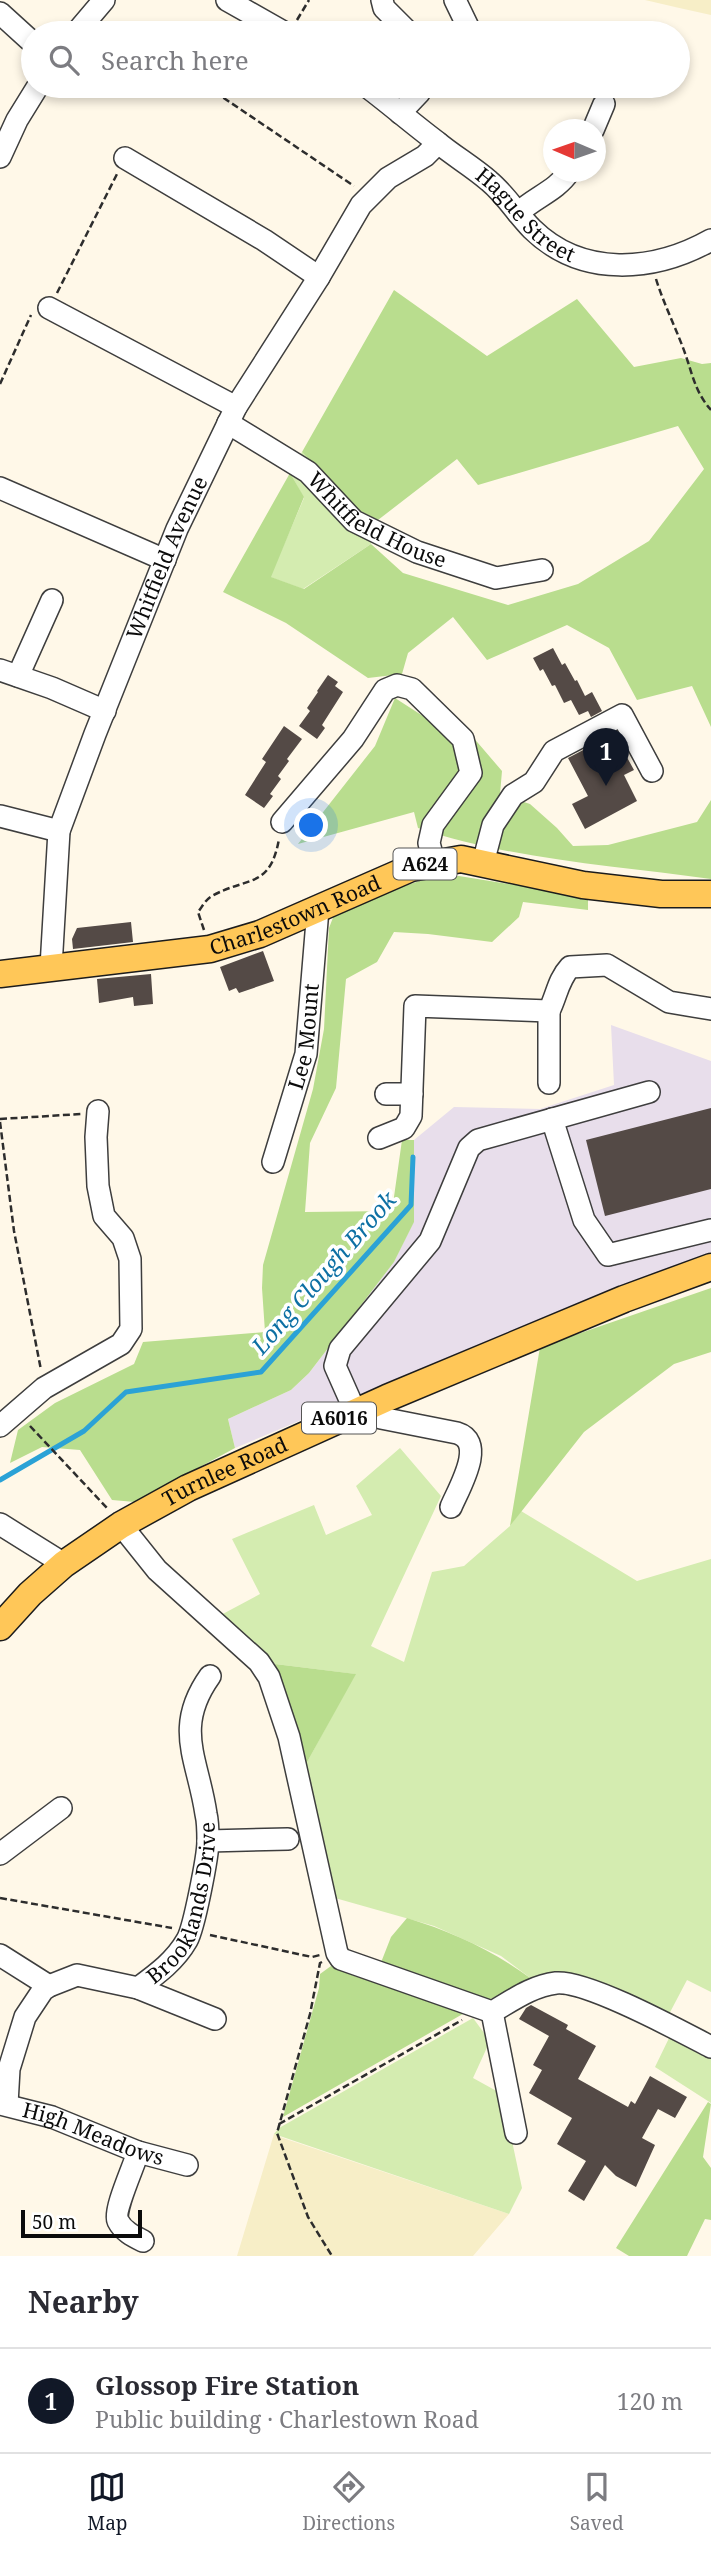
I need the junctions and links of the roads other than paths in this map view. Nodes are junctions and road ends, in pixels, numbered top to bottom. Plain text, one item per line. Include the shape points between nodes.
1 (104, 0) edge
2 (382, 0) edge
3 (455, 0) edge
4 (232, 1) edge
5 (0, 13) edge
6 (86, 21) edge
7 (275, 21) edge
8 (398, 21) edge
9 (465, 21) edge
10 (21, 32) edge
11 (31, 98) edge
12 (392, 99) edge
13 (604, 104) dead end
14 (598, 119) edge
15 (438, 143) junction
16 (0, 157) edge
17 (125, 158) road end
18 (561, 182) edge
19 (518, 213) junction
20 (711, 240) edge
21 (319, 277) junction
22 (49, 308) road end
23 (232, 415) junction
24 (1, 491) edge
25 (165, 561) junction
26 (542, 570) dead end
27 (52, 600) dead end
28 (9, 673) edge
29 (104, 711) junction
30 (652, 771) dead end
31 (0, 816) edge
32 (282, 822) road end
33 (59, 831) junction
34 (434, 862) junction
35 (483, 863) junction
36 (711, 894) edge
37 (318, 909) junction
38 (51, 967) junction
39 (0, 974) edge
40 (711, 1009) edge
41 (549, 1011) junction
42 (548, 1083) dead end
43 (649, 1091) dead end
44 (386, 1094) dead end
45 (412, 1094) junction
46 (98, 1111) road end
47 (552, 1119) junction
48 (379, 1138) dead end
49 (273, 1161) dead end
50 (711, 1230) edge
51 (711, 1267) edge
52 (361, 1409) junction
53 (8, 1419) edge
54 (451, 1507) dead end
55 (0, 1524) edge
56 (121, 1525) junction
57 (64, 1564) junction
58 (0, 1627) edge
59 (209, 1676) dead end
60 (61, 1808) dead end
61 (288, 1839) dead end
62 (208, 1841) junction
63 (0, 1854) edge
64 (0, 1955) edge
65 (49, 1986) junction
66 (138, 1988) junction
67 (492, 2012) junction
68 (215, 2019) dead end
69 (711, 2046) edge
70 (3, 2104) edge
71 (516, 2133) dead end
72 (138, 2152) junction
73 (187, 2165) dead end
74 (143, 2241) dead end

1 - 6 street
2 - 8 street
3 - 9 street
4 - 7 street
5 - 10 street
11 - 16 street
12 - 15 street, Hague Street
13 - 14 street
15 - 19 street, Hague Street via 490,181
15 - 21 street, Whitfield Avenue via 368,197
17 - 21 street
18 - 19 street
19 - 20 street, Hague Street via 555,247 590,261 618,265 651,264 687,254
21 - 23 street, Whitfield Avenue
22 - 23 street
23 - 25 street, Whitfield Avenue
23 - 26 street, Whitfield House via 308,472 354,521 417,552 496,579
24 - 25 street
25 - 29 street, Whitfield Avenue
27 - 28 street
28 - 29 street
29 - 33 street, Whitfield Avenue
30 - 35 street via 622,715 554,751 534,782 513,795 493,825
31 - 33 street
32 - 34 street via 353,739 385,690 397,685 412,689 463,739 471,773 433,825 429,843
33 - 38 street, Whitfield Avenue
34 - 35 main road, Charlestown Road / A624 via 461,859
34 - 37 main road, Charlestown Road / A624
35 - 36 main road, Charlestown Road / A624 via 583,885 661,894
37 - 38 main road, Charlestown Road / A624 via 210,949
37 - 49 street, Lee Mount via 306,1054
38 - 39 main road, Charlestown Road / A624
40 - 41 street via 669,1002 607,965 586,965 570,967 559,979
41 - 42 street
41 - 45 street via 415,1006
43 - 47 street
44 - 45 street
45 - 48 street via 411,1116 404,1128
46 - 53 street via 98,1186 104,1216 123,1238 130,1259 131,1329 121,1345 44,1388
47 - 50 street via 584,1220 608,1255
47 - 52 street via 478,1140 469,1148 430,1241 340,1349 335,1366
51 - 52 main road, Turnlee Road / A6016
52 - 54 street via 469,1440 471,1455
52 - 56 main road, Turnlee Road / A6016 via 188,1488
55 - 57 street
56 - 57 main road, Turnlee Road / A6016
56 - 67 street via 157,1570 270,1677 304,1796 341,1959
57 - 58 main road, Turnlee Road / A6016
59 - 62 street, Brooklands Drive via 189,1720
60 - 63 street
61 - 62 street
62 - 66 street, Brooklands Drive via 190,1932 175,1957
64 - 65 street
65 - 66 street, Brooklands Drive via 77,1975
65 - 70 street via 24,2017
66 - 68 street
67 - 69 street via 529,1990 558,1983 592,1991
67 - 71 street
70 - 72 street, High Meadows via 52,2116
72 - 73 street, High Meadows
72 - 74 street via 116,2219 127,2233

